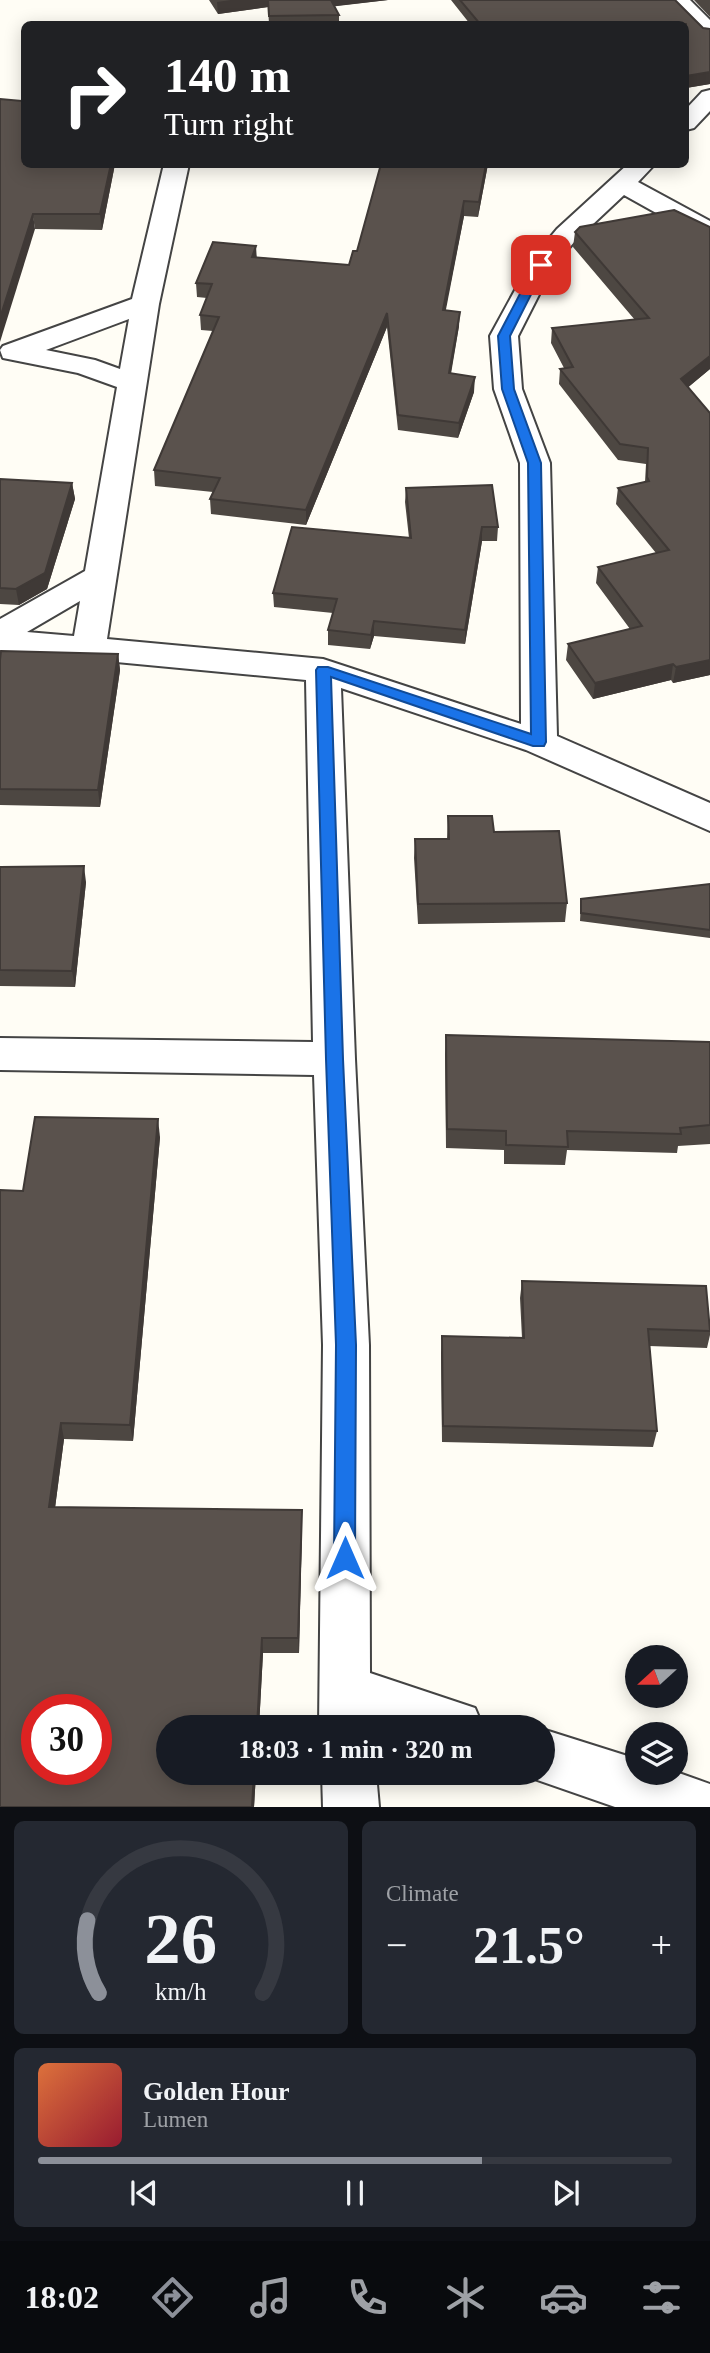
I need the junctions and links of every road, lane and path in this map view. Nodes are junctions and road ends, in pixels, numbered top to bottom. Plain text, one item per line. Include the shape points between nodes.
1 (677, 0) edge
2 (710, 32) edge
3 (710, 97) edge
4 (689, 120) edge
5 (176, 168) edge
6 (632, 174) edge
7 (710, 232) edge
8 (145, 304) junction
9 (7, 352) edge
10 (132, 383) junction
11 (98, 577) junction
12 (0, 633) edge
13 (0, 640) edge
14 (89, 648) junction
15 (323, 670) junction
16 (539, 742) junction
17 (710, 818) edge
18 (0, 1054) edge
19 (334, 1059) junction
20 (345, 1709) edge
21 (382, 1715) edge
22 (555, 1760) edge
23 (350, 1785) edge
24 (351, 1807) edge
25 (699, 1807) edge

1 - 2 street
3 - 4 street
5 - 8 street
6 - 7 street
6 - 16 street via 566,235 541,265 504,336 508,389 535,463
8 - 9 street
8 - 10 street
9 - 10 street via 85,366
10 - 11 street
11 - 12 street
11 - 14 street
13 - 14 street
14 - 15 street
15 - 16 street
15 - 19 street
16 - 17 street
18 - 19 street
19 - 20 street via 346,1345
20 - 21 street
22 - 25 street
23 - 24 street

